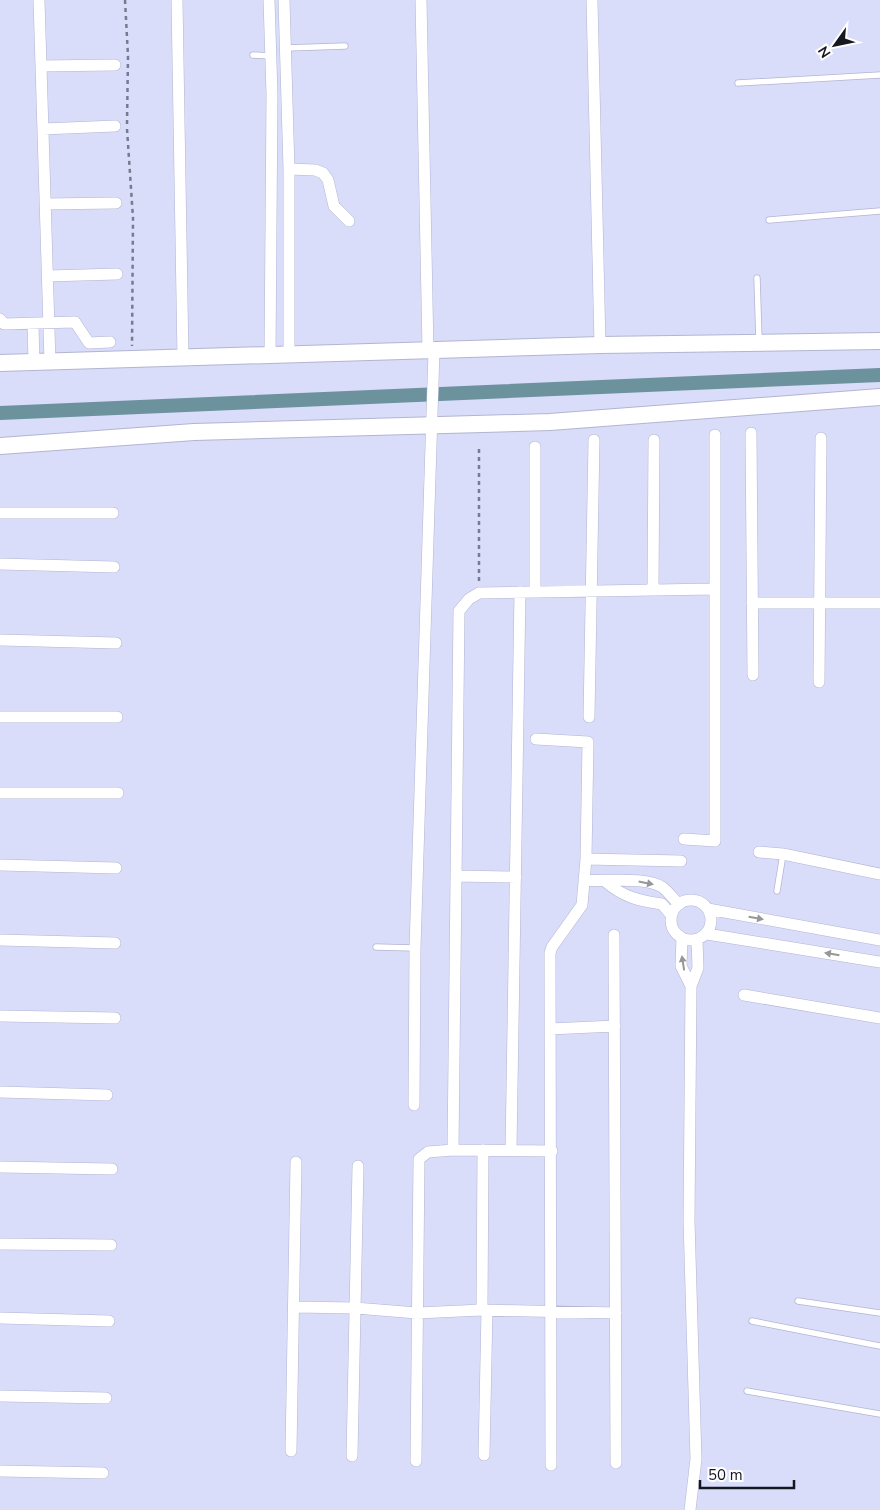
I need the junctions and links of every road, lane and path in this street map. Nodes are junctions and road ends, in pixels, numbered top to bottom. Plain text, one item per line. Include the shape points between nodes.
1 (39, 0) edge
2 (125, 0) edge
3 (177, 0) edge
4 (269, 0) edge
5 (284, 0) edge
6 (421, 0) edge
7 (592, 0) edge
8 (345, 46) dead end
9 (286, 48) junction
10 (252, 55) dead end
11 (271, 56) junction
12 (115, 65) dead end
13 (41, 66) junction
14 (880, 75) edge
15 (738, 82) dead end
16 (114, 126) dead end
17 (43, 129) junction
18 (289, 169) junction
19 (116, 203) dead end
20 (45, 204) junction
21 (880, 211) edge
22 (349, 220) dead end
23 (769, 220) dead end
24 (117, 274) dead end
25 (48, 276) junction
26 (757, 278) dead end
27 (0, 319) edge
28 (49, 322) junction
29 (33, 324) junction
30 (880, 341) edge
31 (110, 342) dead end
32 (759, 343) junction
33 (600, 345) junction
34 (432, 354) junction
35 (289, 355) junction
36 (270, 356) junction
37 (183, 358) junction
38 (132, 360) junction
39 (34, 362) junction
40 (50, 362) junction
41 (0, 363) edge
42 (880, 397) edge
43 (432, 419) junction
44 (751, 433) dead end
45 (715, 435) dead end
46 (821, 438) dead end
47 (594, 440) dead end
48 (654, 440) dead end
49 (0, 446) edge
50 (480, 446) dead end
51 (535, 447) dead end
52 (0, 513) edge
53 (113, 513) dead end
54 (0, 564) edge
55 (114, 567) dead end
56 (714, 589) junction
57 (653, 590) junction
58 (592, 591) junction
59 (520, 592) junction
60 (535, 592) junction
61 (479, 593) junction
62 (752, 603) junction
63 (820, 603) junction
64 (880, 603) edge
65 (0, 640) edge
66 (116, 643) dead end
67 (753, 674) dead end
68 (819, 682) dead end
69 (0, 717) edge
70 (589, 717) dead end
71 (117, 718) dead end
72 (536, 740) dead end
73 (0, 793) edge
74 (118, 793) dead end
75 (684, 839) dead end
76 (759, 852) dead end
77 (783, 854) junction
78 (586, 859) junction
79 (681, 861) dead end
80 (0, 865) edge
81 (116, 868) dead end
82 (880, 874) edge
83 (456, 876) junction
84 (516, 877) junction
85 (584, 880) junction
86 (606, 882) junction
87 (777, 891) dead end
88 (679, 904) junction
89 (708, 909) junction
90 (671, 915) junction
91 (614, 935) dead end
92 (702, 937) junction
93 (682, 938) junction
94 (0, 940) edge
95 (880, 940) edge
96 (115, 943) dead end
97 (376, 947) dead end
98 (415, 948) junction
99 (880, 962) edge
100 (691, 986) junction
101 (744, 995) dead end
102 (0, 1016) edge
103 (115, 1018) dead end
104 (880, 1018) edge
105 (615, 1026) junction
106 (550, 1029) junction
107 (0, 1092) edge
108 (108, 1095) dead end
109 (414, 1105) dead end
110 (453, 1150) junction
111 (483, 1150) junction
112 (511, 1150) junction
113 (552, 1151) junction
114 (296, 1162) dead end
115 (358, 1166) dead end
116 (0, 1167) edge
117 (112, 1169) dead end
118 (0, 1244) edge
119 (111, 1244) dead end
120 (798, 1301) dead end
121 (295, 1307) junction
122 (355, 1308) junction
123 (484, 1310) junction
124 (551, 1311) junction
125 (417, 1313) junction
126 (616, 1313) junction
127 (880, 1313) edge
128 (0, 1318) edge
129 (109, 1321) dead end
130 (752, 1321) dead end
131 (880, 1346) edge
132 (747, 1391) dead end
133 (0, 1396) edge
134 (106, 1398) dead end
135 (880, 1414) edge
136 (291, 1451) dead end
137 (352, 1456) dead end
138 (484, 1456) dead end
139 (416, 1461) dead end
140 (616, 1464) dead end
141 (552, 1465) dead end
142 (0, 1471) edge
143 (103, 1473) dead end
144 (690, 1510) edge

1 - 13 street
2 - 38 path via 128,56 126,128 133,227
3 - 37 street
4 - 11 street
5 - 9 street
6 - 34 street
7 - 33 street
8 - 9 lane
9 - 18 street
10 - 11 lane
11 - 36 street
12 - 13 street
13 - 17 street
14 - 15 lane
16 - 17 street
17 - 20 street
18 - 22 street via 323,173 328,180 334,206
18 - 35 street
19 - 20 street
20 - 25 street
21 - 23 lane
24 - 25 street
25 - 28 street
26 - 32 lane
27 - 29 street via 4,324
28 - 29 street
28 - 31 street via 75,322 89,343
28 - 40 street
29 - 39 street
30 - 32 street
32 - 33 street
33 - 34 street
34 - 35 street
34 - 43 street
35 - 36 street
36 - 37 street
37 - 38 street
38 - 40 street
39 - 40 street
39 - 41 street
42 - 43 street via 550,422
43 - 49 street
43 - 98 street
44 - 62 street
45 - 56 street
46 - 63 street
47 - 58 street
48 - 57 street
50 - 61 path
51 - 60 street
52 - 53 street
54 - 55 street
56 - 57 street
56 - 75 street via 715,841
57 - 58 street
58 - 60 street
58 - 70 street
59 - 60 street
59 - 61 street
59 - 84 street
61 - 83 street via 459,611
62 - 63 street
62 - 67 street
63 - 64 street
63 - 68 street
65 - 66 street
69 - 71 street
72 - 78 street via 588,742
73 - 74 street
76 - 77 street
77 - 82 street
77 - 87 lane
78 - 79 street
78 - 85 street
80 - 81 street
83 - 84 street
83 - 110 street
84 - 112 street
85 - 86 street
85 - 106 street via 582,905 550,953
86 -> 88 street via 617,878 661,886
86 - 90 street via 616,891 637,900 662,904
88 - 89 street via 697,901
88 - 90 street
89 - 92 street via 712,923
89 -> 95 street
90 - 93 street via 673,930
91 - 105 street
92 - 93 street
99 -> 92 street
92 - 100 street via 698,968
100 -> 93 street via 681,966
94 - 96 street
97 - 98 lane
98 - 109 street
100 - 144 street via 690,1221 696,1459
101 - 104 street
102 - 103 street
105 - 106 street
105 - 126 street
106 - 113 street
107 - 108 street
110 - 111 street
110 - 125 street via 428,1152 419,1159
111 - 112 street
111 - 123 street
112 - 113 street
113 - 124 street
114 - 121 street
115 - 122 street
116 - 117 street
118 - 119 street
120 - 127 lane
121 - 122 street
121 - 136 street
122 - 125 street
122 - 137 street
123 - 124 street
123 - 125 street
123 - 138 street
124 - 126 street
124 - 141 street
125 - 139 street
126 - 140 street
128 - 129 street
130 - 131 lane
132 - 135 lane
133 - 134 street
142 - 143 street

